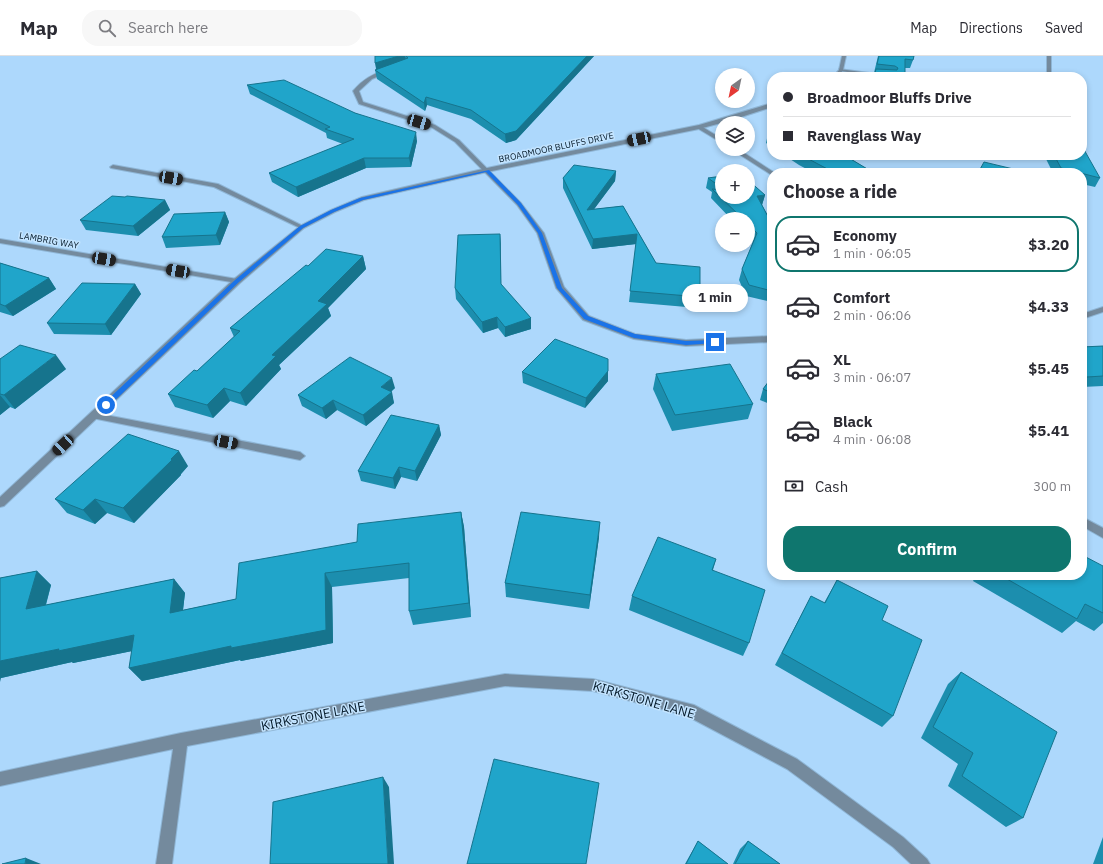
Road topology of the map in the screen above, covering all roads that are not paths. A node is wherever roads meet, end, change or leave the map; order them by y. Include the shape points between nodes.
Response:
1 (844, 56) edge
2 (1049, 56) edge
3 (398, 67) edge
4 (840, 70) joint
5 (855, 72) edge
6 (1049, 72) edge
7 (767, 107) edge
8 (699, 127) junction
9 (715, 137) edge
10 (745, 156) edge
11 (113, 167) dead end
12 (487, 170) junction
13 (767, 170) edge
14 (302, 227) junction
15 (0, 241) edge
16 (237, 281) junction
17 (1103, 309) edge
18 (1087, 315) edge
19 (767, 339) edge
20 (95, 416) junction
21 (300, 456) dead end
22 (0, 503) edge
23 (1087, 524) edge
24 (1103, 534) edge
25 (181, 740) junction
26 (0, 779) edge
27 (164, 864) edge
28 (922, 864) edge

1 - 4 street
2 - 6 street
3 - 12 street via 376,74 362,83 356,92 360,103 434,126 457,141
4 - 5 street
7 - 8 street, BROADMOOR BLUFFS DRIVE
8 - 9 street
8 - 12 street, BROADMOOR BLUFFS DRIVE
10 - 13 street
11 - 14 street via 216,186
12 - 14 street, BROADMOOR BLUFFS DRIVE via 362,199
12 - 19 street via 519,204 540,233 560,288 586,318 634,336 686,343
14 - 16 street, BROADMOOR BLUFFS DRIVE
15 - 16 street, LAMBRIG WAY
16 - 20 street, BROADMOOR BLUFFS DRIVE
17 - 18 street
20 - 21 street
20 - 22 street, BROADMOOR BLUFFS DRIVE
23 - 24 street
25 - 26 street, KIRKSTONE LANE
25 - 27 street
25 - 28 street, KIRKSTONE LANE via 505,680 592,685 689,710 792,764 898,842

